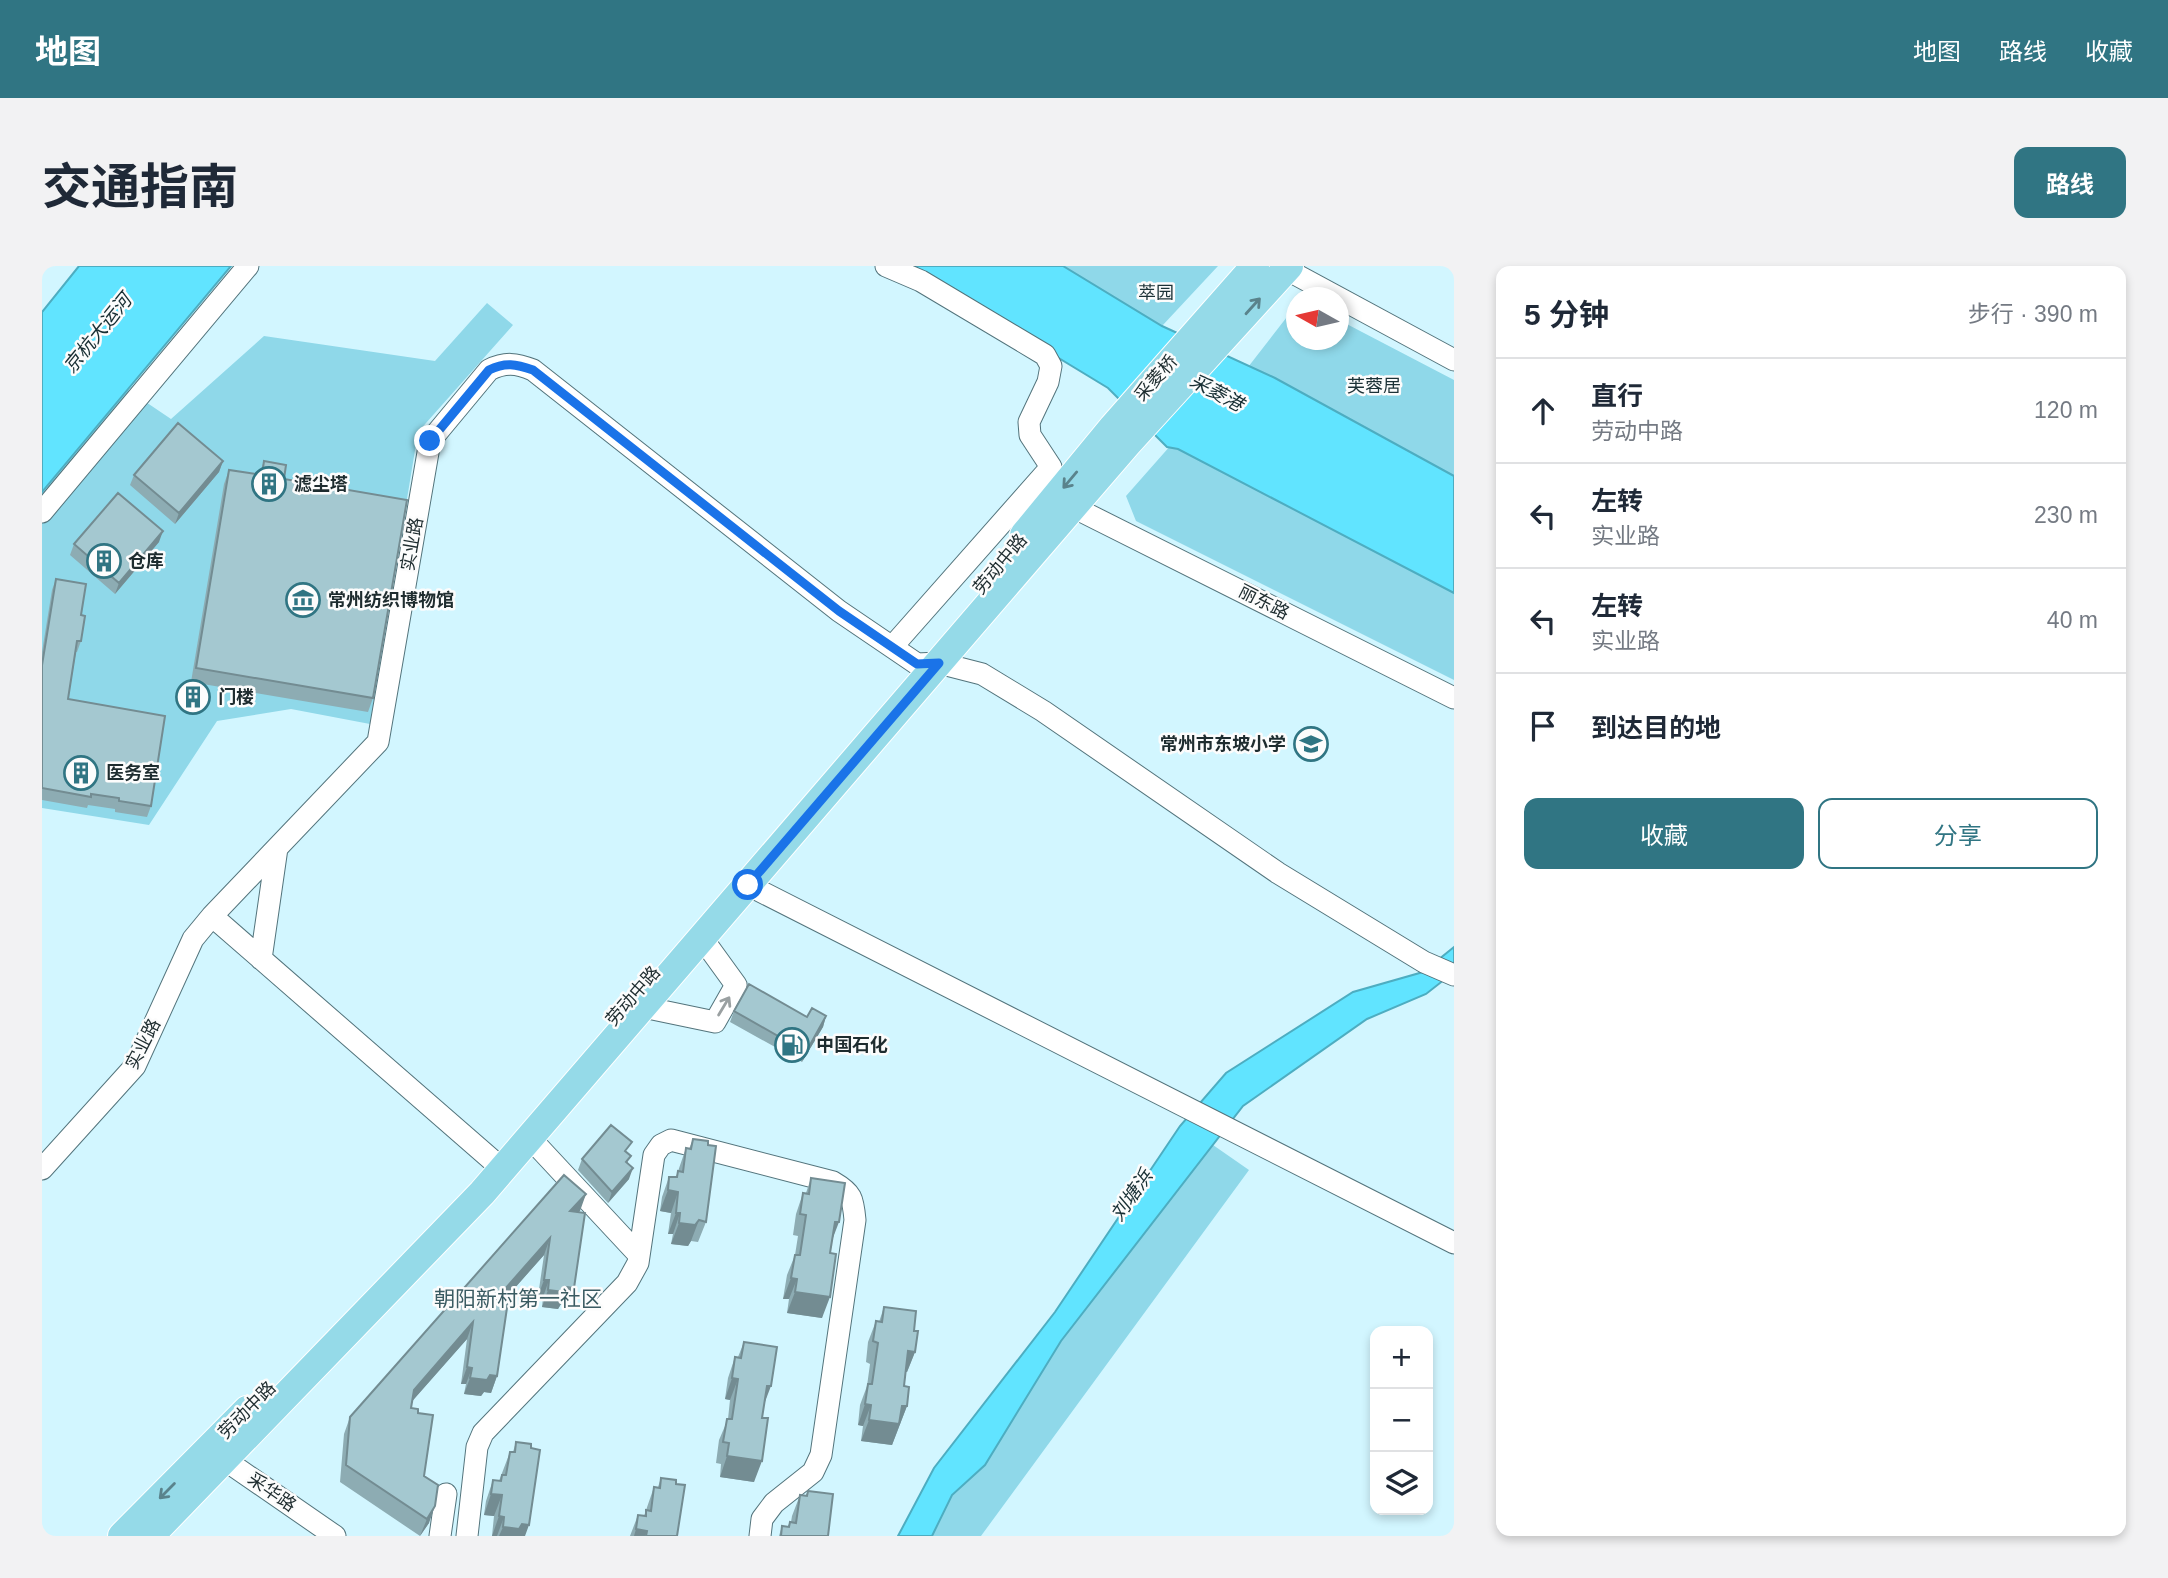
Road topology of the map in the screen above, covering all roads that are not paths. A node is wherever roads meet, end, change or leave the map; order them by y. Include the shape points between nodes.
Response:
1 (248, 266) edge
2 (886, 266) edge
3 (1255, 266) edge
4 (1285, 267) edge
5 (1208, 338) junction
6 (1454, 360) edge
7 (1120, 436) junction
8 (1073, 507) junction
9 (42, 512) edge
10 (892, 647) junction
11 (928, 664) junction
12 (1454, 698) edge
13 (277, 848) junction
14 (748, 885) junction
15 (212, 916) junction
16 (702, 938) junction
17 (261, 959) junction
18 (1454, 975) edge
19 (643, 1007) junction
20 (530, 1138) junction
21 (492, 1160) junction
22 (42, 1169) edge
23 (1454, 1244) edge
24 (639, 1255) junction
25 (219, 1453) junction
26 (446, 1494) dead end
27 (122, 1536) edge
28 (150, 1536) edge
29 (335, 1536) edge
30 (440, 1536) edge
31 (467, 1536) edge
32 (760, 1536) edge

1 - 9 street
2 - 10 street via 921,281 1045,355 1051,366 1048,383 1028,422 1030,435 1051,467
3 - 5 main road
5 -> 4 main road
4 - 6 street
5 - 7 main road, 采菱桥
7 - 8 main road, 劳动中路
7 -> 11 main road, 劳动中路
8 - 11 main road, 劳动中路
8 - 12 street, 丽东路
10 - 11 street, 实业路
10 - 13 street, 实业路 via 839,611 533,370 502,364 489,370 430,441 379,742
11 - 14 main road, 劳动中路
11 - 18 street, 实业路 via 982,674 1278,873 1424,962
11 - 21 main road, 劳动中路
13 - 15 street, 实业路
13 - 17 street
14 - 16 main road, 劳动中路
14 - 23 street
15 - 17 street
15 - 22 street, 实业路 via 193,939 135,1066
16 - 19 main road, 劳动中路
19 -> 16 street via 715,1022 736,985
17 - 21 street
19 - 20 main road, 劳动中路
20 - 24 street
20 - 25 main road, 劳动中路 via 482,1193
21 - 25 main road, 劳动中路
24 - 31 street via 627,1283 483,1433 477,1447
24 - 32 street via 654,1155 661,1144 671,1140 832,1182 846,1189 854,1201 821,1455 813,1472 774,1503 762,1519
25 -> 27 main road, 劳动中路
25 - 28 main road, 劳动中路
25 - 29 street, 采华路
26 - 30 street

